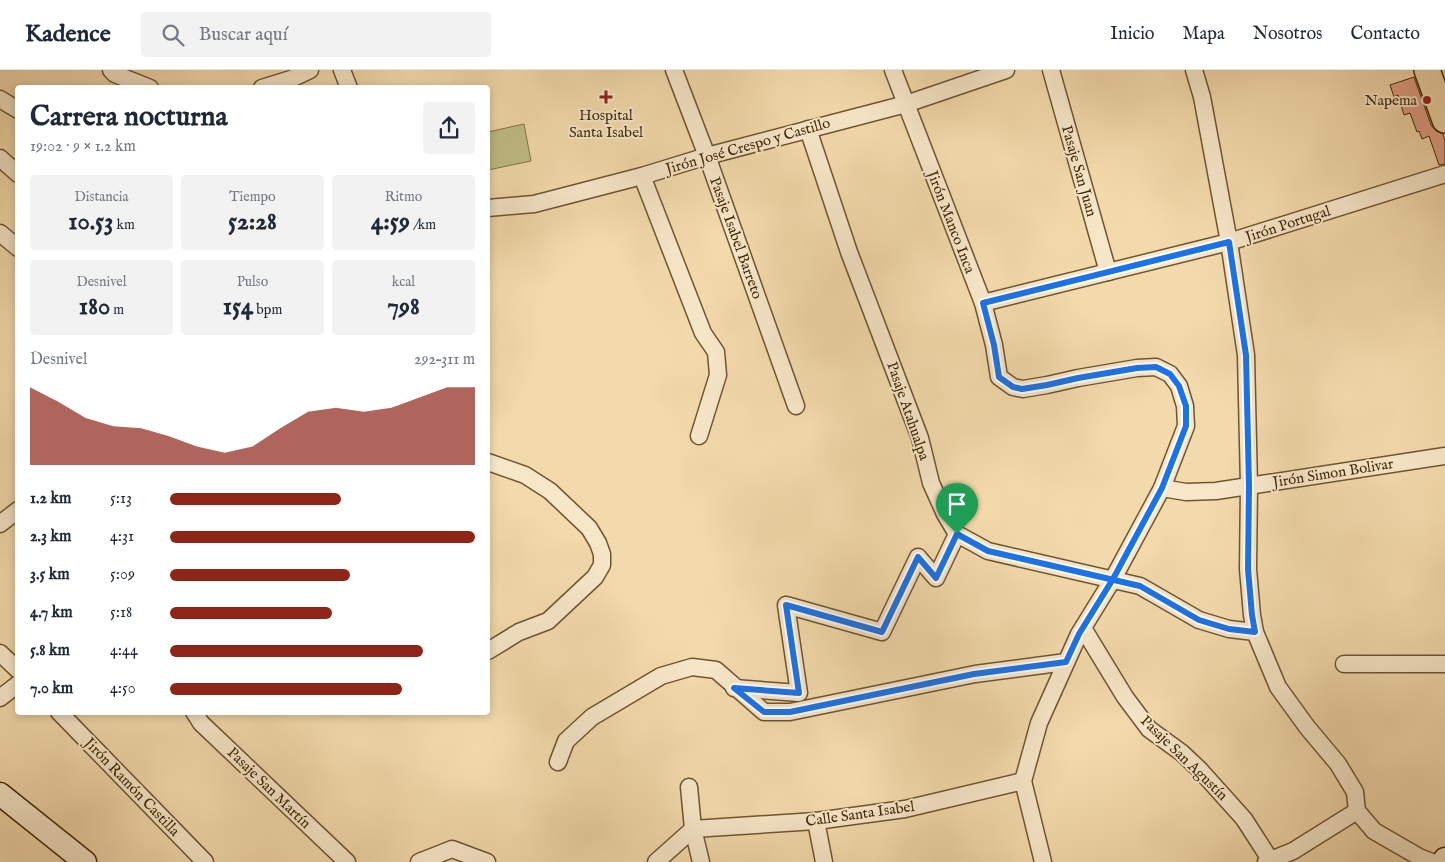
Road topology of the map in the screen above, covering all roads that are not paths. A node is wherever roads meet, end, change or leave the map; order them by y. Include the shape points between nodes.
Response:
1 (111, 70) edge
2 (310, 70) edge
3 (342, 70) edge
4 (674, 70) edge
5 (893, 70) edge
6 (1006, 70) edge
7 (1050, 70) edge
8 (1194, 70) edge
9 (1427, 70) edge
10 (1444, 70) edge
11 (1445, 74) edge
12 (142, 85) edge
13 (272, 85) edge
14 (348, 85) edge
15 (0, 99) edge
16 (906, 104) junction
17 (15, 108) edge
18 (1445, 120) edge
19 (808, 129) junction
20 (707, 156) junction
21 (0, 158) edge
22 (15, 171) edge
23 (1445, 174) edge
24 (642, 176) junction
25 (490, 208) edge
26 (0, 232) edge
27 (1229, 242) junction
28 (15, 245) edge
29 (1108, 272) junction
30 (983, 303) junction
31 (796, 406) dead end
32 (698, 436) dead end
33 (1445, 456) edge
34 (490, 463) edge
35 (1249, 486) junction
36 (1162, 488) junction
37 (15, 512) edge
38 (0, 524) edge
39 (957, 534) junction
40 (1113, 579) junction
41 (1083, 628) junction
42 (1255, 632) junction
43 (490, 650) edge
44 (0, 652) edge
45 (1066, 662) junction
46 (1344, 664) dead end
47 (1445, 664) edge
48 (15, 667) edge
49 (15, 686) edge
50 (734, 688) junction
51 (0, 698) edge
52 (61, 715) edge
53 (196, 715) edge
54 (558, 762) dead end
55 (1023, 781) junction
56 (689, 787) dead end
57 (0, 794) edge
58 (1357, 811) junction
59 (816, 821) junction
60 (693, 829) junction
61 (1445, 859) edge
62 (200, 860) edge
63 (1275, 860) edge
64 (85, 862) edge
65 (347, 862) edge
66 (419, 862) edge
67 (487, 862) edge
68 (656, 862) edge
69 (701, 862) edge
70 (824, 862) edge
71 (1042, 862) edge
72 (1432, 862) edge
73 (1443, 862) edge

1 - 12 street
2 - 13 street
3 - 14 street
4 - 20 street, Pasaje Isabel Barreto
5 - 16 street, Jirón Manco Inca
6 - 16 street, Jirón José Crespo y Castillo
7 - 29 street, Pasaje San Juan
8 - 27 street
9 - 18 main road
10 - 11 main road
15 - 17 street
16 - 19 street, Jirón José Crespo y Castillo
16 - 30 street, Jirón Manco Inca
19 - 20 street, Jirón José Crespo y Castillo
19 - 39 street, Pasaje Atahualpa via 849,252 920,438 931,483
20 - 24 street, Jirón José Crespo y Castillo
20 - 31 street, Pasaje Isabel Barreto
21 - 22 street
23 - 27 street, Jirón Portugal
24 - 25 street, Jirón José Crespo y Castillo via 534,204
24 - 32 street via 703,333 716,352 718,375
26 - 28 street
27 - 29 street, Jirón Portugal
27 - 35 street via 1246,355
29 - 30 street, Jirón Portugal
30 - 36 street, Jirón Manco Inca via 999,377 1013,387 1022,389 1137,368 1156,367 1170,374 1179,386 1186,406 1186,426
33 - 35 street, Jirón Simon Bolivar
34 - 43 street via 524,475 550,491 588,528 602,554 602,565 594,577 548,621 519,632
35 - 36 street, Jirón Simon Bolivar via 1186,492
35 - 42 street via 1248,569
36 - 40 street
37 - 38 street
39 - 40 street via 988,551
39 - 50 street via 936,578 918,557 882,632 786,605 799,693
40 - 41 street
40 - 42 street via 1140,586 1199,620 1229,629
41 - 45 street
41 - 63 street, Pasaje San Agustín via 1125,697 1149,729 1200,770
42 - 58 street via 1278,687 1338,764 1355,792
44 - 48 street
45 - 50 street via 974,674 790,712 764,712
45 - 55 street via 1039,723
46 - 47 street
49 - 51 street
50 - 54 street via 716,670 692,666 661,676 592,717 566,741
52 - 62 street, Jirón Ramón Castilla
53 - 65 street, Pasaje San Martín via 201,724
55 - 59 street, Calle Santa Isabel via 905,809
55 - 71 street
56 - 60 street
57 - 64 main road
58 - 63 street
58 - 72 street via 1374,831
59 - 60 street, Calle Santa Isabel
59 - 70 street
60 - 68 street
60 - 69 street
61 - 73 main road
66 - 67 street via 452,849

